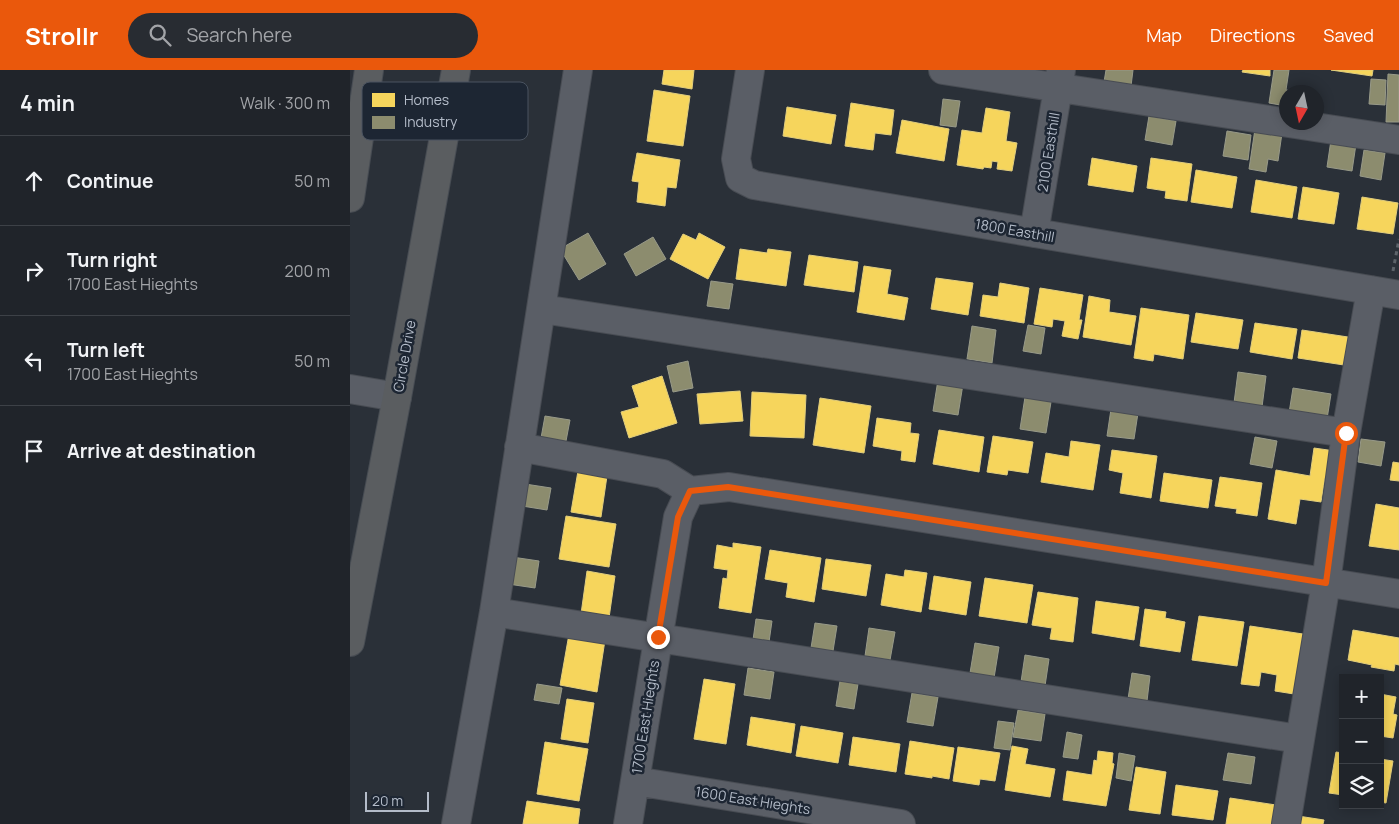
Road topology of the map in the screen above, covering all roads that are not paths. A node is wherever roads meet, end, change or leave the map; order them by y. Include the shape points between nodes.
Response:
1 (578, 70) edge
2 (750, 70) edge
3 (943, 70) edge
4 (1060, 79) edge
5 (362, 117) edge
6 (443, 140) edge
7 (1399, 140) edge
8 (350, 198) edge
9 (1034, 233) junction
10 (1371, 290) junction
11 (1399, 295) edge
12 (542, 309) junction
13 (350, 388) edge
14 (397, 397) junction
15 (1346, 433) junction
16 (519, 447) junction
17 (690, 491) junction
18 (1326, 583) junction
19 (1399, 594) edge
20 (494, 612) junction
21 (658, 637) junction
22 (350, 642) edge
23 (1299, 739) junction
24 (635, 780) junction
25 (456, 824) edge
26 (628, 824) edge
27 (901, 824) edge
28 (1286, 824) edge

1 - 12 street
2 - 9 street, 1800 Easthill via 736,159 740,178 754,185
3 - 4 street
4 - 7 street
4 - 9 street, 2100 Easthill
5 - 8 highway
6 - 14 highway, Circle Drive
9 - 10 street, 1800 Easthill
10 - 11 street, 1800 Easthill
10 - 15 street
12 - 15 street
12 - 16 street
13 - 14 street
14 - 22 highway, Circle Drive
15 - 18 street
16 - 17 street via 663,474
16 - 20 street
17 - 18 street via 728,487
17 - 21 street, 1700 East Hieghts via 678,517
18 - 19 street
18 - 23 street
20 - 21 street
20 - 25 street
21 - 23 street
21 - 24 street, 1700 East Hieghts
23 - 28 street
24 - 26 street, 1700 East Hieghts
24 - 27 street, 1600 East Hieghts

